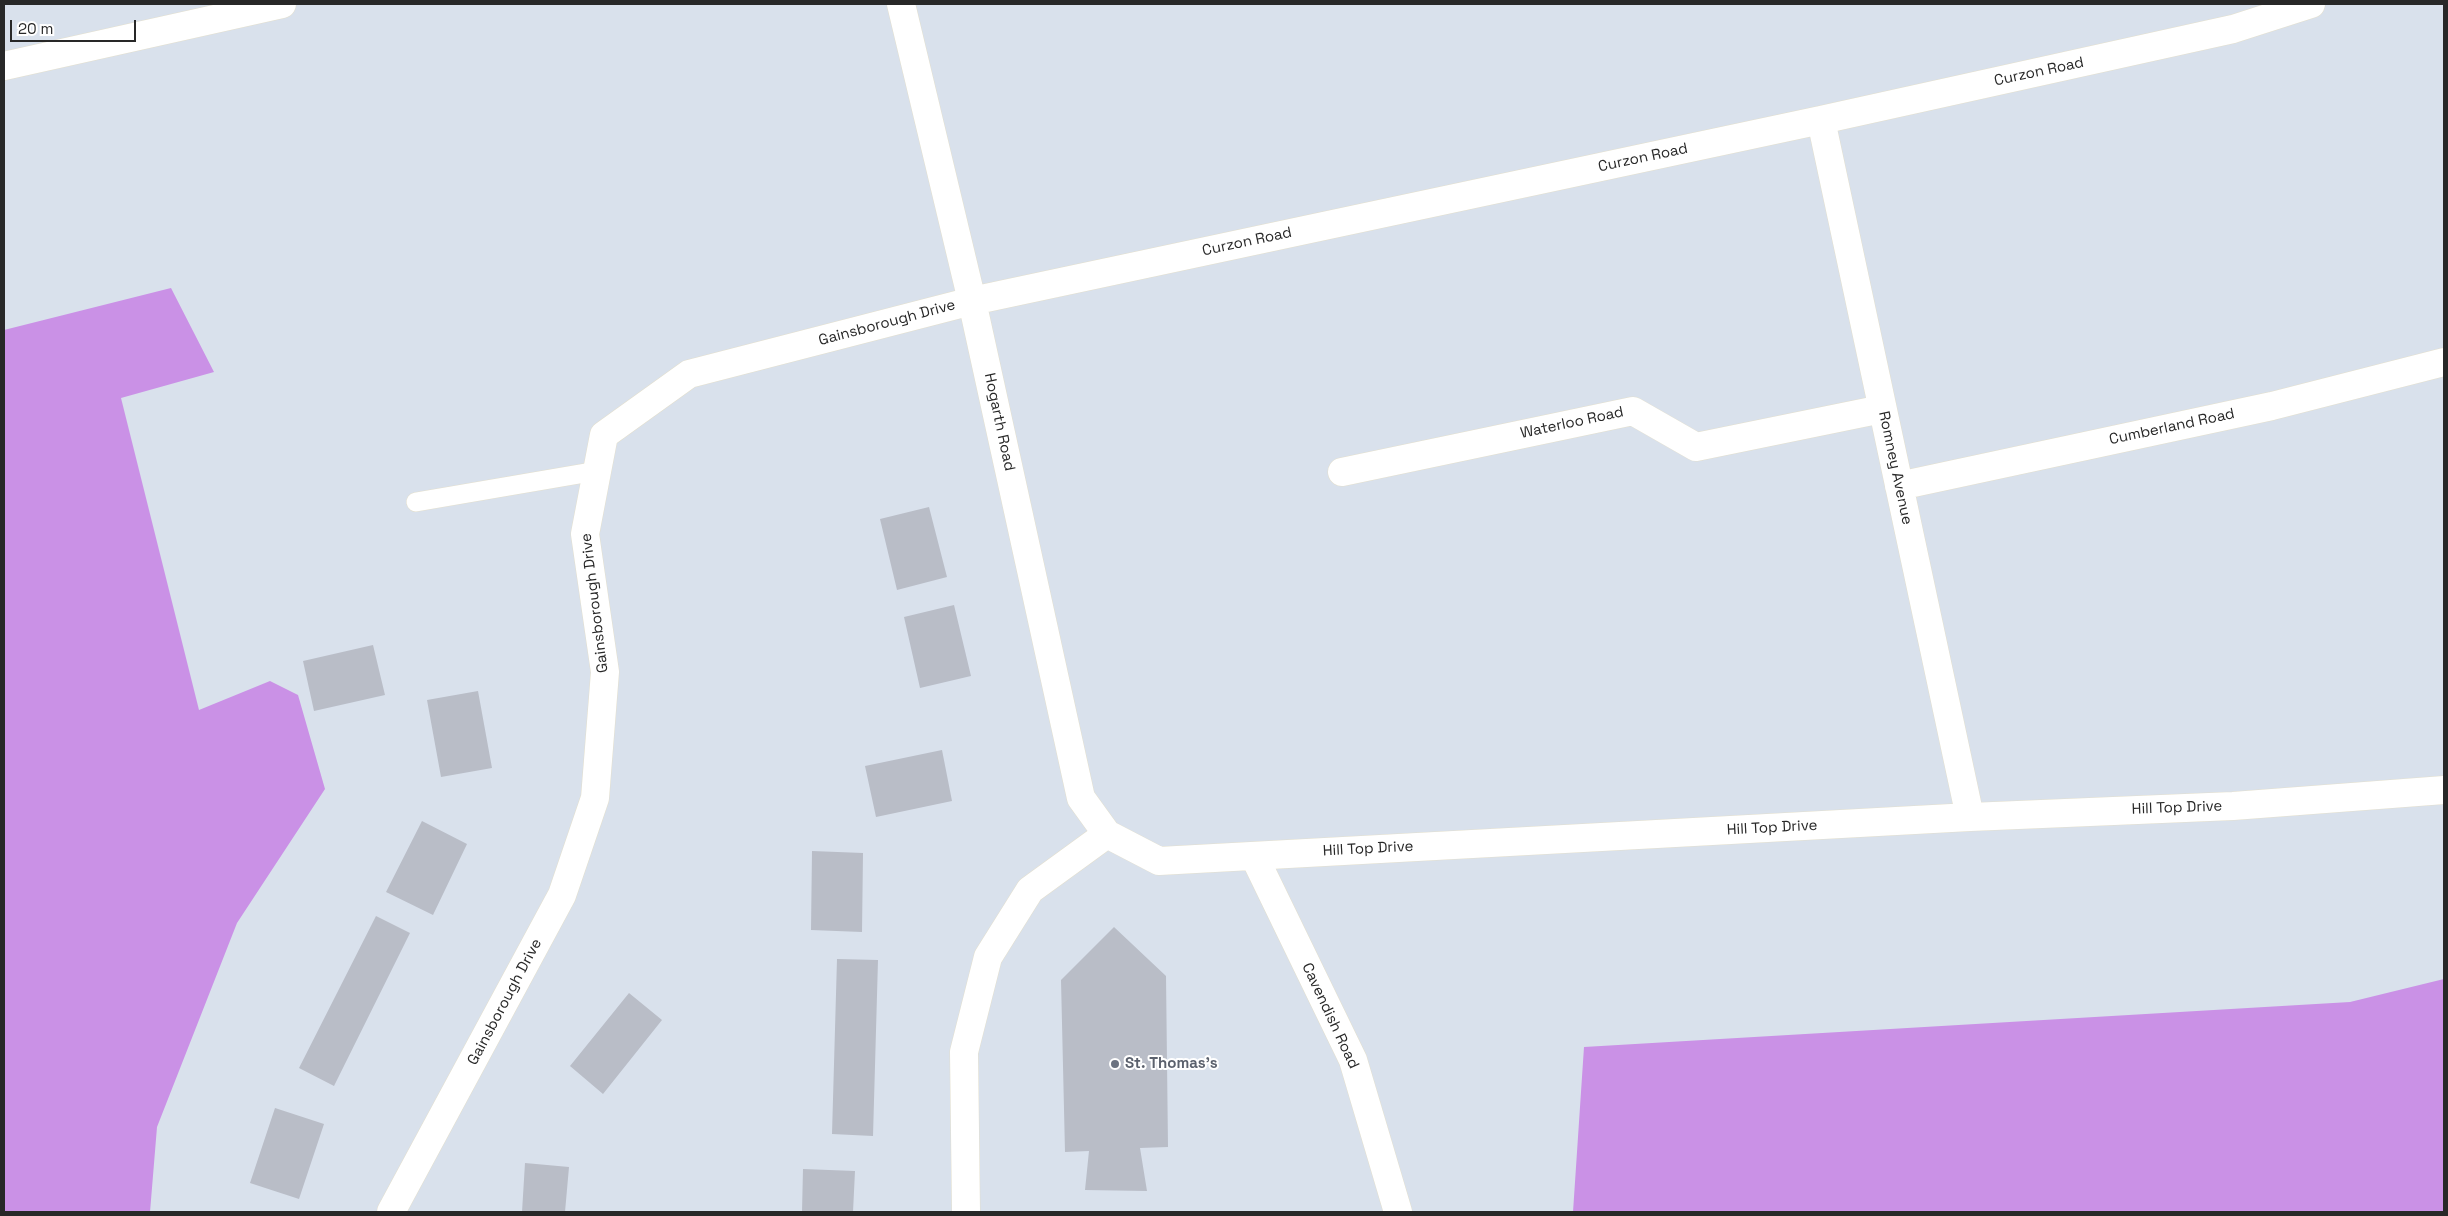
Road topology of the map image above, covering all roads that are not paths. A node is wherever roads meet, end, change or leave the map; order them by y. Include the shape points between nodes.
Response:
1 (282, 4) edge
2 (901, 4) edge
3 (2311, 4) edge
4 (4, 66) edge
5 (1820, 120) junction
6 (972, 301) junction
7 (2444, 362) edge
8 (1882, 409) junction
9 (597, 471) junction
10 (1342, 472) dead end
11 (1899, 486) junction
12 (416, 502) dead end
13 (2444, 790) edge
14 (1970, 817) junction
15 (1106, 834) junction
16 (1254, 856) junction
17 (392, 1212) edge
18 (966, 1212) edge
19 (1398, 1212) edge

1 - 4 street
2 - 6 street, Hogarth Road
3 - 5 street, Curzon Road via 2233,29
5 - 6 street, Curzon Road
5 - 8 street, Romney Avenue
6 - 9 street, Gainsborough Drive via 689,374 604,435
6 - 15 street, Hogarth Road via 1081,798
7 - 11 street, Cumberland Road via 2272,406
8 - 10 street, Waterloo Road via 1696,448 1633,411
8 - 11 street, Romney Avenue
9 - 12 lane
9 - 17 street, Gainsborough Drive via 585,534 605,672 595,798 562,895
11 - 14 street, Romney Avenue
13 - 14 street, Hill Top Drive via 2233,806
14 - 16 street, Hill Top Drive
15 - 16 street, Hill Top Drive via 1158,860
15 - 18 street via 1030,890 988,957 964,1052
16 - 19 street, Cavendish Road via 1353,1060

